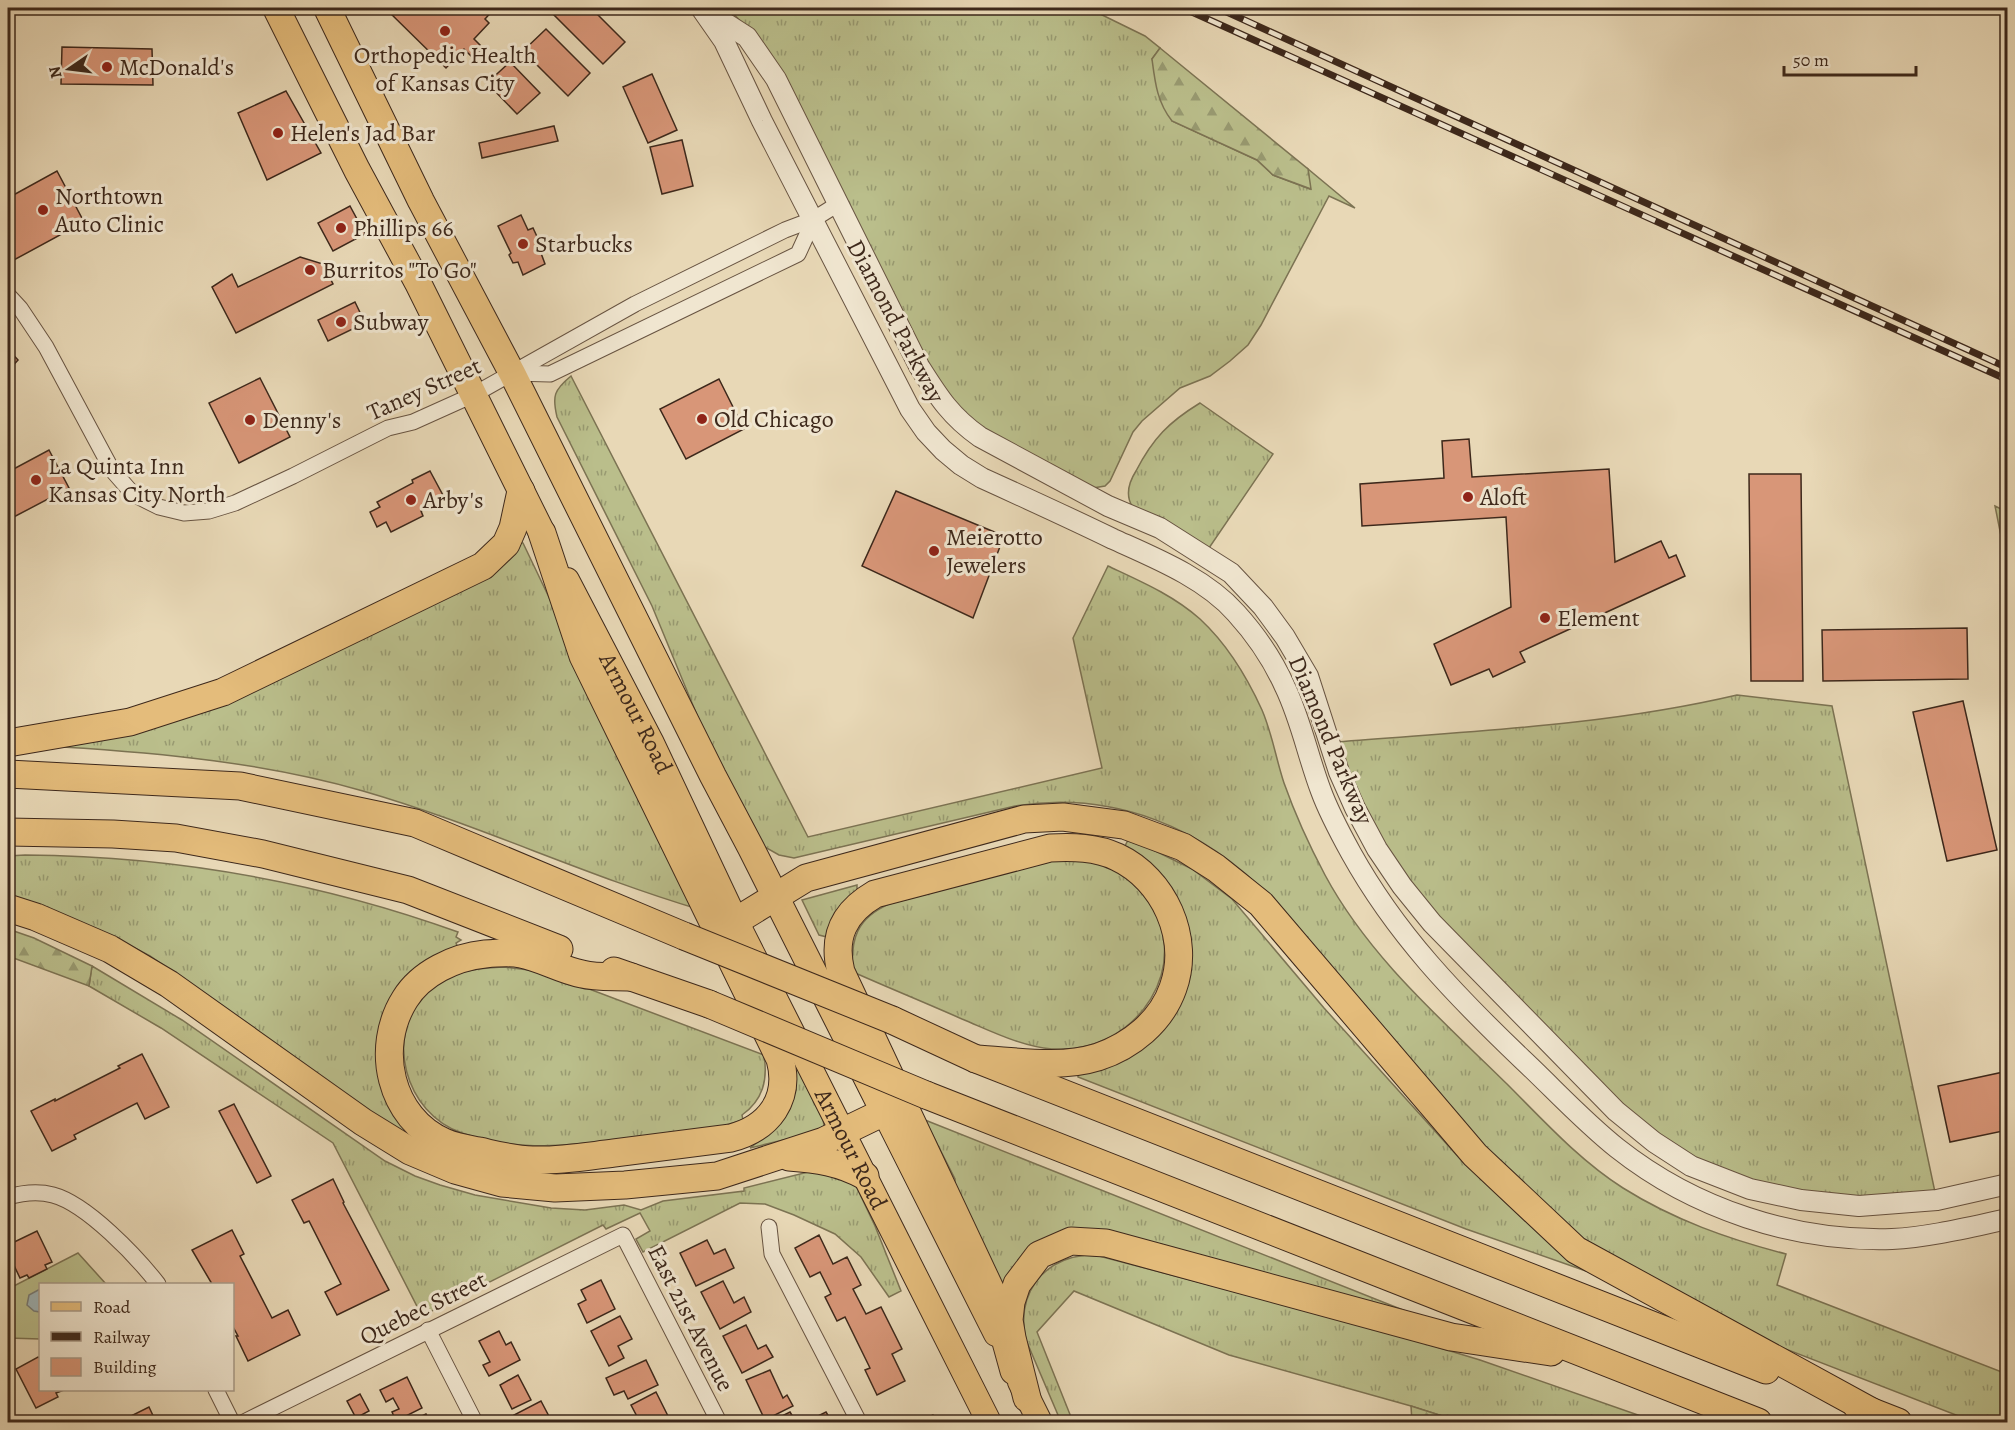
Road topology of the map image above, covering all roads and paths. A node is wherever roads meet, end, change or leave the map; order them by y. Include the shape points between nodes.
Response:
1 (276, 8) edge
2 (327, 8) edge
3 (702, 8) edge
4 (838, 204) junction
5 (814, 219) junction
6 (8, 295) edge
7 (512, 373) junction
8 (473, 395) junction
9 (521, 491) junction
10 (542, 533) junction
11 (8, 743) edge
12 (8, 774) edge
13 (8, 832) edge
14 (776, 898) junction
15 (8, 908) edge
16 (736, 921) junction
17 (631, 977) junction
18 (976, 1059) junction
19 (884, 1112) junction
20 (843, 1133) junction
21 (779, 1157) junction
22 (865, 1176) junction
23 (2007, 1184) edge
24 (8, 1197) edge
25 (2007, 1219) edge
26 (769, 1227) dead end
27 (623, 1235) joint
28 (157, 1283) edge
29 (428, 1330) junction
30 (1602, 1360) junction
31 (1014, 1371) junction
32 (217, 1391) edge
33 (1028, 1398) junction
34 (1886, 1418) edge
35 (232, 1422) edge
36 (244, 1422) edge
37 (475, 1422) edge
38 (719, 1422) edge
39 (859, 1422) edge
40 (989, 1422) edge
41 (1040, 1422) edge
42 (1758, 1422) edge

1 - 8 highway, Armour Road
2 - 7 highway, Armour Road via 421,201
3 - 4 street, Diamond Parkway via 747,37 766,62
3 - 5 street, Diamond Parkway via 724,41
4 - 5 street, Taney Street
4 - 23 street, Diamond Parkway via 920,366 942,403 964,426 1108,506 1160,528 1231,573 1263,607 1308,676 1355,808 1402,886 1432,923 1616,1112 1691,1166 1750,1189 1801,1200 1859,1206 1937,1200
5 - 7 street, Taney Street via 635,304
5 - 7 street via 798,254 550,374
5 - 25 street, Diamond Parkway via 900,392 943,450 982,478 1183,573 1234,610 1277,671 1338,829 1395,922 1468,1007 1617,1148 1703,1201 1770,1224 1815,1234 1902,1238
6 - 8 street, Taney Street via 46,346 112,470 133,494 159,507 184,513 235,503 374,435
7 - 8 street, Taney Street
7 - 14 highway, Armour Road
8 - 9 highway, Armour Road
9 - 10 highway, Armour Road
9 - 11 highway via 506,543 473,571 223,692 130,722
10 - 16 main road, Armour Road via 652,743
10 - 17 highway via 583,656 780,1059 780,1096 761,1125 731,1138 532,1160 442,1142 420,1126 400,1100 390,1071 393,1025 414,988 450,963 485,954 521,954 583,974
12 - 18 highway, bridge via 240,786 415,823 892,1020
13 - 17 highway via 176,838 263,854 408,890
14 - 16 highway
14 - 19 highway, Armour Road
14 - 34 highway via 806,878 1024,819 1063,818 1124,825 1183,847 1261,904 1475,1155 1576,1250
15 - 21 highway via 110,949 169,984 363,1122 410,1151 455,1170 502,1184 555,1188 717,1176
16 - 20 main road, Armour Road
17 - 30 highway, bridge via 709,1004 926,1095
18 - 31 highway via 1084,1061 1129,1044 1141,1034 1167,1001 1178,965 1178,944 1168,907 1149,879 1117,857 1098,850 1050,849 875,894 852,910 841,930 841,972 993,1295
18 - 34 highway
19 - 20 highway
19 - 31 main road, Armour Road
20 - 21 highway
20 - 22 main road, Armour Road
21 - 22 highway via 823,1160
22 - 40 main road, Armour Road
24 - 28 street via 25,1192 53,1195 79,1207 132,1254
26 - 39 street via 772,1254
27 - 29 street, Quebec Street
27 - 38 street, East 21st Avenue
29 - 36 street, Quebec Street
29 - 37 street
30 - 33 highway via 1451,1336 1106,1243 1071,1240 1039,1255 1017,1284 1011,1302 1012,1338
30 - 42 highway
31 - 33 main road, Armour Road
32 - 35 street
33 - 41 main road, Armour Road

